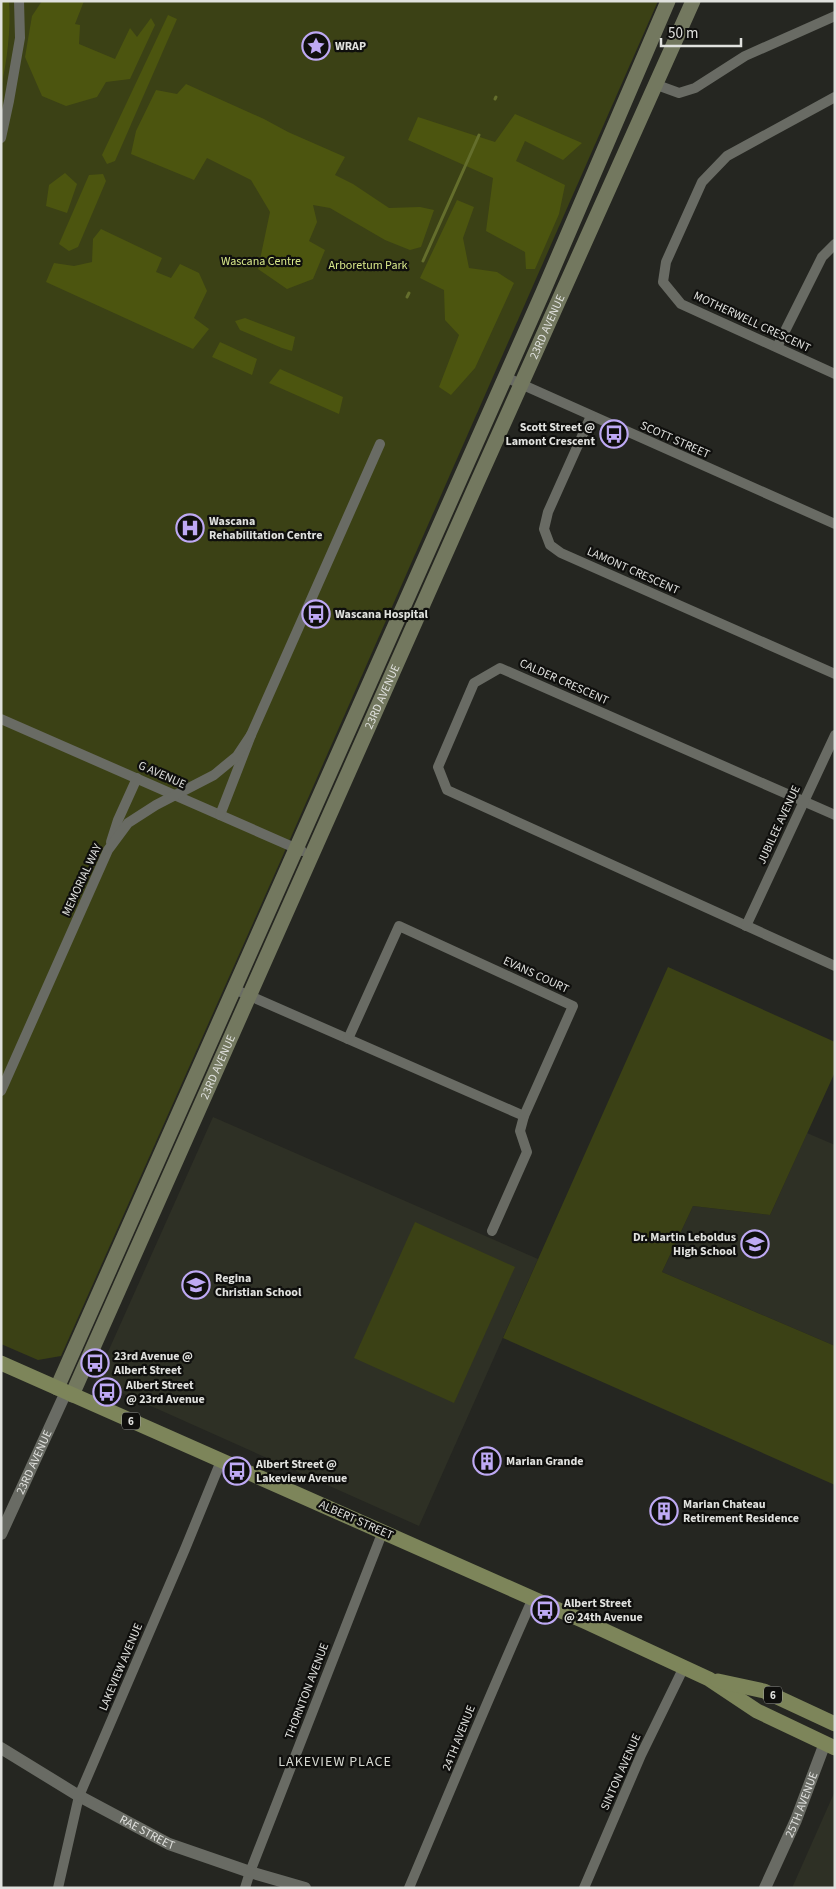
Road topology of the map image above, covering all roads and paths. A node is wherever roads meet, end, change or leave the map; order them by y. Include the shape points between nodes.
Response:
1 (19, 1) edge
2 (668, 1) edge
3 (693, 1) edge
4 (835, 16) edge
5 (656, 85) junction
6 (835, 97) edge
7 (1, 138) edge
8 (835, 244) edge
9 (777, 347) junction
10 (835, 374) edge
11 (505, 377) junction
12 (521, 384) junction
13 (591, 416) junction
14 (380, 444) dead end
15 (835, 524) edge
16 (835, 674) edge
17 (1, 719) edge
18 (251, 735) junction
19 (835, 735) edge
20 (136, 778) junction
21 (175, 795) junction
22 (805, 802) junction
23 (220, 815) junction
24 (835, 815) edge
25 (296, 849) junction
26 (108, 850) junction
27 (312, 856) junction
28 (746, 926) junction
29 (835, 966) edge
30 (234, 989) junction
31 (250, 996) junction
32 (348, 1039) junction
33 (1, 1091) edge
34 (524, 1116) junction
35 (492, 1230) dead end
36 (1, 1363) edge
37 (65, 1391) junction
38 (221, 1461) junction
39 (383, 1531) junction
40 (1, 1534) edge
41 (533, 1598) junction
42 (684, 1667) junction
43 (710, 1679) junction
44 (834, 1723) edge
45 (830, 1746) edge
46 (1, 1748) edge
47 (79, 1796) junction
48 (250, 1872) junction
49 (58, 1888) edge
50 (245, 1888) edge
51 (305, 1888) edge
52 (409, 1888) edge
53 (584, 1888) edge
54 (765, 1888) edge

1 - 7 street via 20,38
2 - 11 main road, 23RD AVENUE
3 - 5 main road, 23RD AVENUE
4 - 5 street via 745,56 695,88 679,92
5 - 12 main road, 23RD AVENUE
6 - 9 street, MOTHERWELL CRESCENT via 726,156 702,182 666,262 663,282 681,304
8 - 9 street via 822,257
9 - 10 street, MOTHERWELL CRESCENT
11 - 12 street, SCOTT STREET
11 - 25 main road, 23RD AVENUE
12 - 13 street, SCOTT STREET
12 - 27 main road, 23RD AVENUE
13 - 15 street, SCOTT STREET
13 - 16 street, LAMONT CRESCENT via 548,512 544,529 550,545 561,553
14 - 18 street, MEMORIAL WAY
17 - 20 street, G AVENUE
18 - 21 street, MEMORIAL WAY via 237,756 214,775
18 - 23 street, MEMORIAL WAY
19 - 22 street, JUBILEE AVENUE
20 - 21 street, G AVENUE
20 - 26 street
21 - 23 street, G AVENUE
21 - 26 street, MEMORIAL WAY via 128,823
22 - 24 street
22 - 28 street, JUBILEE AVENUE
22 - 28 street, CALDER CRESCENT via 500,668 474,683 438,768 447,790
23 - 25 street, G AVENUE
25 - 27 street, G AVENUE
25 - 30 main road, 23RD AVENUE
26 - 33 street, MEMORIAL WAY
27 - 31 main road, 23RD AVENUE
28 - 29 street
30 - 31 street
30 - 37 main road, 23RD AVENUE
31 - 32 street
31 - 37 main road, 23RD AVENUE
32 - 34 street
32 - 34 street, EVANS COURT via 399,926 573,1006
34 - 35 street via 520,1131 527,1152
36 - 37 main road, ALBERT STREET / 6
37 - 38 main road, ALBERT STREET / 6
37 - 40 street, 23RD AVENUE
38 - 39 main road, ALBERT STREET / 6
38 - 47 street, LAKEVIEW AVENUE
39 - 41 main road, ALBERT STREET / 6
39 - 48 street, THORNTON AVENUE
41 - 42 main road, ALBERT STREET / 6
41 - 52 street, 24TH AVENUE
42 - 43 main road, ALBERT STREET / 6
42 - 53 street, SINTON AVENUE via 641,1755
43 - 44 main road, ALBERT STREET / 6 via 764,1691
43 - 45 main road, ALBERT STREET / 6 via 757,1711
44 - 45 street, 25TH AVENUE
45 - 54 street, 25TH AVENUE
46 - 47 street, RAE STREET
47 - 48 street, RAE STREET via 169,1844
47 - 49 street, LAKEVIEW AVENUE
48 - 50 street, THORNTON AVENUE
48 - 51 street, RAE STREET

